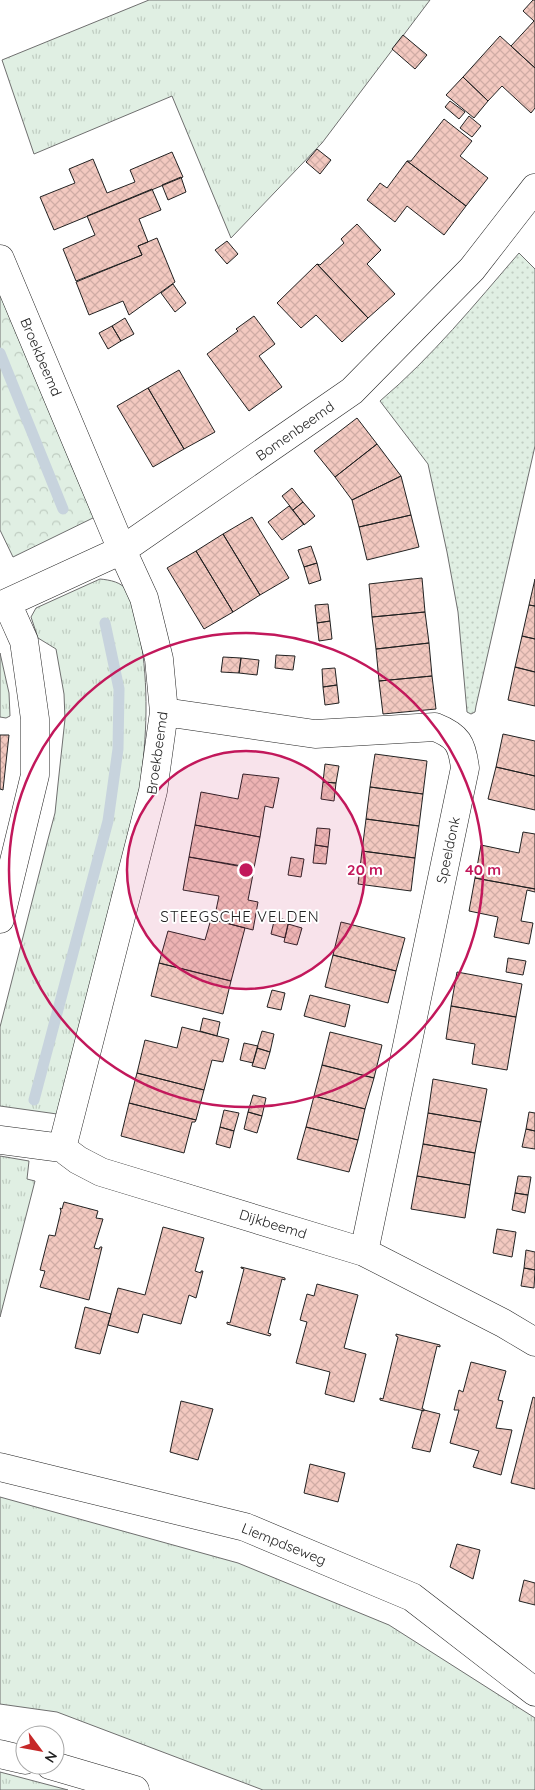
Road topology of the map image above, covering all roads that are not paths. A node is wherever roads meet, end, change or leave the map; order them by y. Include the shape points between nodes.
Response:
1 (535, 188) edge
2 (0, 259) edge
3 (122, 550) junction
4 (4, 605) edge
5 (164, 712) junction
6 (0, 919) edge
7 (0, 1140) edge
8 (62, 1148) junction
9 (364, 1252) junction
10 (535, 1342) edge
11 (0, 1467) edge
12 (535, 1692) edge
13 (0, 1754) edge
14 (15, 1758) edge
15 (65, 1769) edge
16 (135, 1790) edge

1 - 3 main road, Bomenbeemd via 472,269 352,391
2 - 3 main road, Broekbeemd
3 - 4 main road, Bomenbeemd
3 - 5 main road, Broekbeemd via 144,598 159,659
4 - 6 main road via 24,641 35,719 34,775
5 - 8 main road, Broekbeemd via 153,791
5 - 9 main road, Speeldonk via 315,734 435,727 460,743 465,768
7 - 8 main road, Dijkbeemd
8 - 9 main road, Dijkbeemd via 101,1172
9 - 10 main road, Dijkbeemd
11 - 12 main road, Liempdseweg via 245,1527 403,1593
13 - 14 main road
15 - 16 main road

